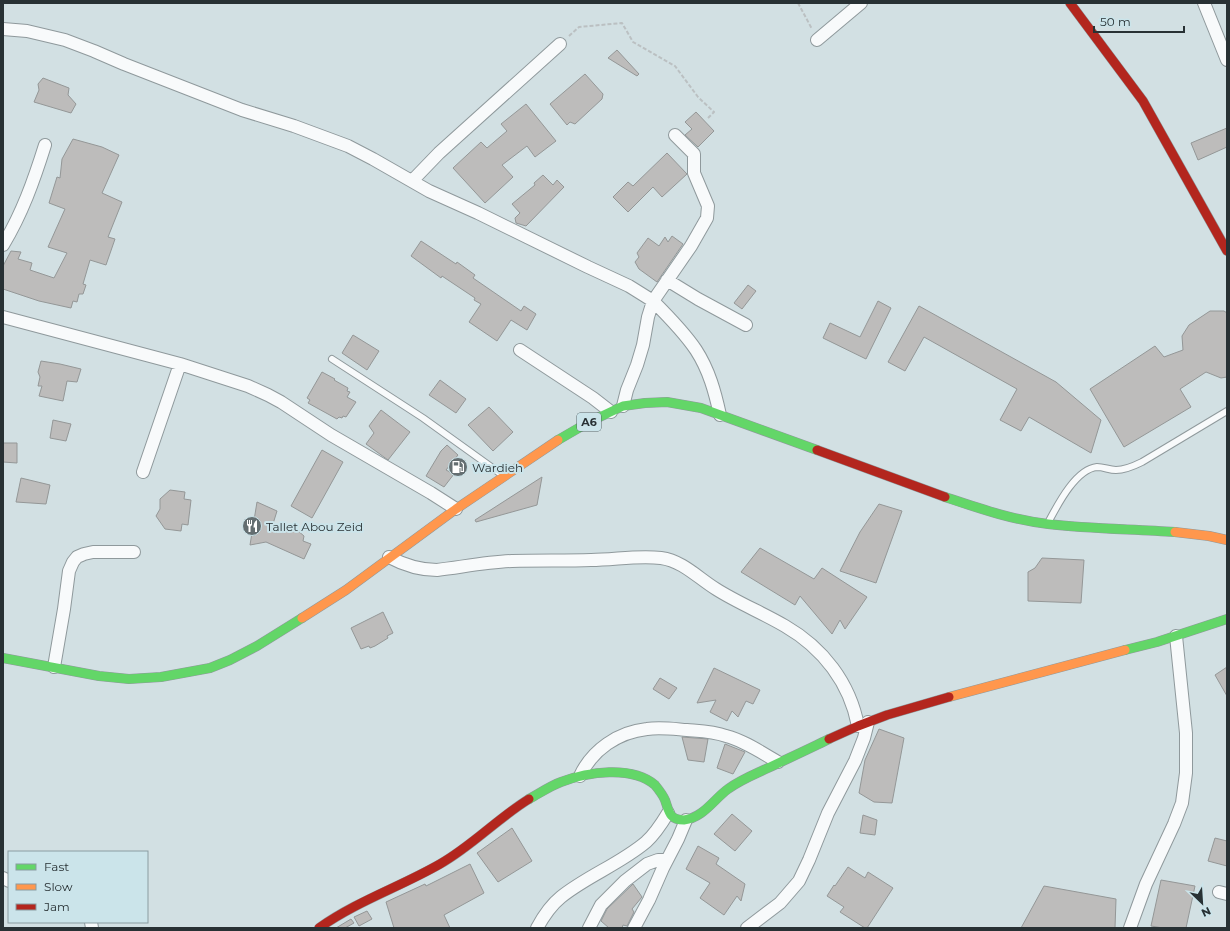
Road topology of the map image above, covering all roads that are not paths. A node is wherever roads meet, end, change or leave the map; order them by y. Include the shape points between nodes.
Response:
1 (861, 3) edge
2 (1070, 3) edge
3 (1204, 3) edge
4 (3, 29) edge
5 (817, 40) road end
6 (560, 44) road end
7 (1227, 60) edge
8 (675, 135) dead end
9 (44, 145) dead end
10 (412, 181) junction
11 (3, 245) edge
12 (1227, 251) edge
13 (667, 280) junction
14 (653, 301) junction
15 (3, 317) edge
16 (746, 325) dead end
17 (520, 350) dead end
18 (332, 359) dead end
19 (180, 364) junction
20 (623, 406) junction
21 (1227, 411) edge
22 (611, 412) junction
23 (720, 414) junction
24 (143, 472) dead end
25 (504, 477) junction
26 (456, 509) junction
27 (1047, 524) junction
28 (1227, 540) edge
29 (134, 552) dead end
30 (389, 558) junction
31 (1225, 624) edge
32 (1176, 636) junction
33 (3, 658) edge
34 (54, 667) junction
35 (863, 724) junction
36 (778, 762) junction
37 (580, 776) junction
38 (668, 813) junction
39 (686, 820) junction
40 (667, 860) junction
41 (319, 928) edge
42 (537, 928) edge
43 (589, 928) edge
44 (634, 928) edge
45 (747, 928) edge
46 (1130, 928) edge

1 - 5 street
2 - 12 main road via 1142,101
3 - 7 street
4 - 10 street via 65,40 242,110 348,146
6 - 10 street via 439,153
8 - 13 street via 694,154 694,173 708,206 708,218 692,246
9 - 11 street via 29,194
10 - 14 street via 629,286
13 - 14 street
13 - 16 street
14 - 20 street via 637,366
14 - 23 street via 696,351 710,378
15 - 19 street
17 - 22 street
18 - 25 lane via 422,418
19 - 24 street
19 - 26 street via 241,383 268,395
20 - 22 main road, A6
20 - 23 main road, A6 via 667,402
21 - 27 lane via 1132,467 1115,470 1098,467 1085,472 1065,494
22 - 25 main road, A6 via 568,434
23 - 27 main road, A6 via 978,508
25 - 26 main road, A6
26 - 30 main road, A6
27 - 28 main road, A6 via 1179,532
29 - 34 street via 93,552 80,555 73,562 69,571
30 - 34 main road, A6 via 346,590 284,630 230,660 210,668 161,677 129,679
30 - 35 street via 427,570 512,561 662,558 672,561 715,589 784,626 814,647 835,670
31 - 32 main road
32 - 35 main road via 909,708
32 - 46 street via 1186,733 1186,773 1182,803 1146,884
33 - 34 main road, A6
35 - 36 main road
35 - 45 street via 864,738 855,761 828,813 799,881 776,906
36 - 37 street via 740,741 718,733 647,728 610,742 590,760
36 - 39 main road via 732,786
37 - 38 main road via 618,773 646,779 662,794
37 - 41 main road via 538,794 442,863 352,906
38 - 39 main road
38 - 42 street via 647,841 561,897
39 - 40 street
40 - 43 street via 647,864 625,881 601,905
40 - 44 street

